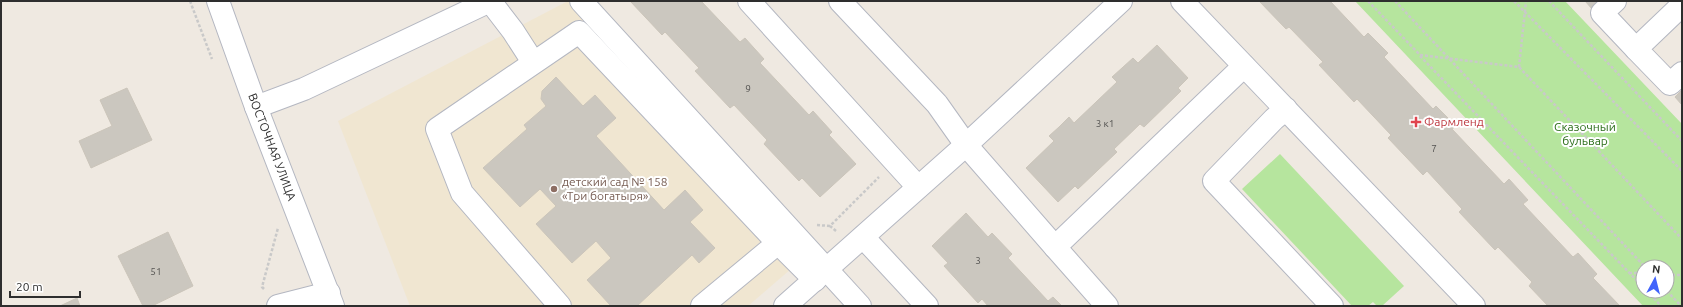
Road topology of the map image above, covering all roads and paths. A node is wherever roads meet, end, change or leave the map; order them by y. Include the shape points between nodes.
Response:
1 (190, 1) edge
2 (218, 1) edge
3 (490, 1) edge
4 (581, 1) edge
5 (749, 1) edge
6 (840, 1) edge
7 (1121, 1) edge
8 (1182, 1) edge
9 (1368, 1) edge
10 (1395, 1) edge
11 (1514, 1) edge
12 (1526, 1) edge
13 (1549, 1) edge
14 (1615, 1) edge
15 (1682, 5) edge
16 (1525, 13) junction
17 (1636, 48) junction
18 (1420, 55) junction
19 (1449, 59) junction
20 (533, 62) junction
21 (215, 65) dead end
22 (1244, 66) junction
23 (1519, 67) junction
24 (1682, 73) edge
25 (256, 107) junction
26 (1286, 109) junction
27 (1682, 141) edge
28 (966, 145) junction
29 (895, 161) junction
30 (1682, 171) edge
31 (918, 187) junction
32 (278, 226) dead end
33 (1682, 239) edge
34 (857, 242) junction
35 (778, 243) junction
36 (1055, 247) junction
37 (1637, 259) edge
38 (1629, 272) junction
39 (1635, 272) edge
40 (820, 275) junction
41 (1635, 278) edge
42 (272, 299) edge
43 (331, 300) edge
44 (795, 303) edge
45 (560, 306) edge
46 (702, 306) edge
47 (860, 306) edge
48 (927, 306) edge
49 (1107, 306) edge
50 (1332, 306) edge
51 (1474, 306) edge

1 - 21 path
2 - 25 street, ВОСТОЧНАЯ УЛИЦА
3 - 20 street
3 - 25 street via 304,89
4 - 40 street
5 - 29 street
6 - 28 street via 938,104
7 - 28 street
8 - 22 street
9 - 18 path
10 - 19 path
11 - 16 path
12 - 16 path
13 - 27 path
14 - 17 street via 1602,14
15 - 17 street
16 - 23 path
16 - 30 path
17 - 24 street via 1670,84
18 - 19 path
18 - 38 path
19 - 23 path
19 - 37 path
20 - 35 street via 579,32
20 - 45 street via 438,129 462,193
22 - 26 street
22 - 36 street
23 - 33 path
25 - 43 street, ВОСТОЧНАЯ УЛИЦА
26 - 50 street via 1214,181
26 - 51 street
28 - 31 street
28 - 36 street
29 - 31 street
29 - 34 path via 830,226
31 - 34 street
32 - 42 path via 262,287
34 - 40 street
34 - 48 street
35 - 40 street
35 - 46 street
36 - 49 street
38 - 39 path
38 - 41 path
40 - 44 street
40 - 47 street
42 - 43 street

